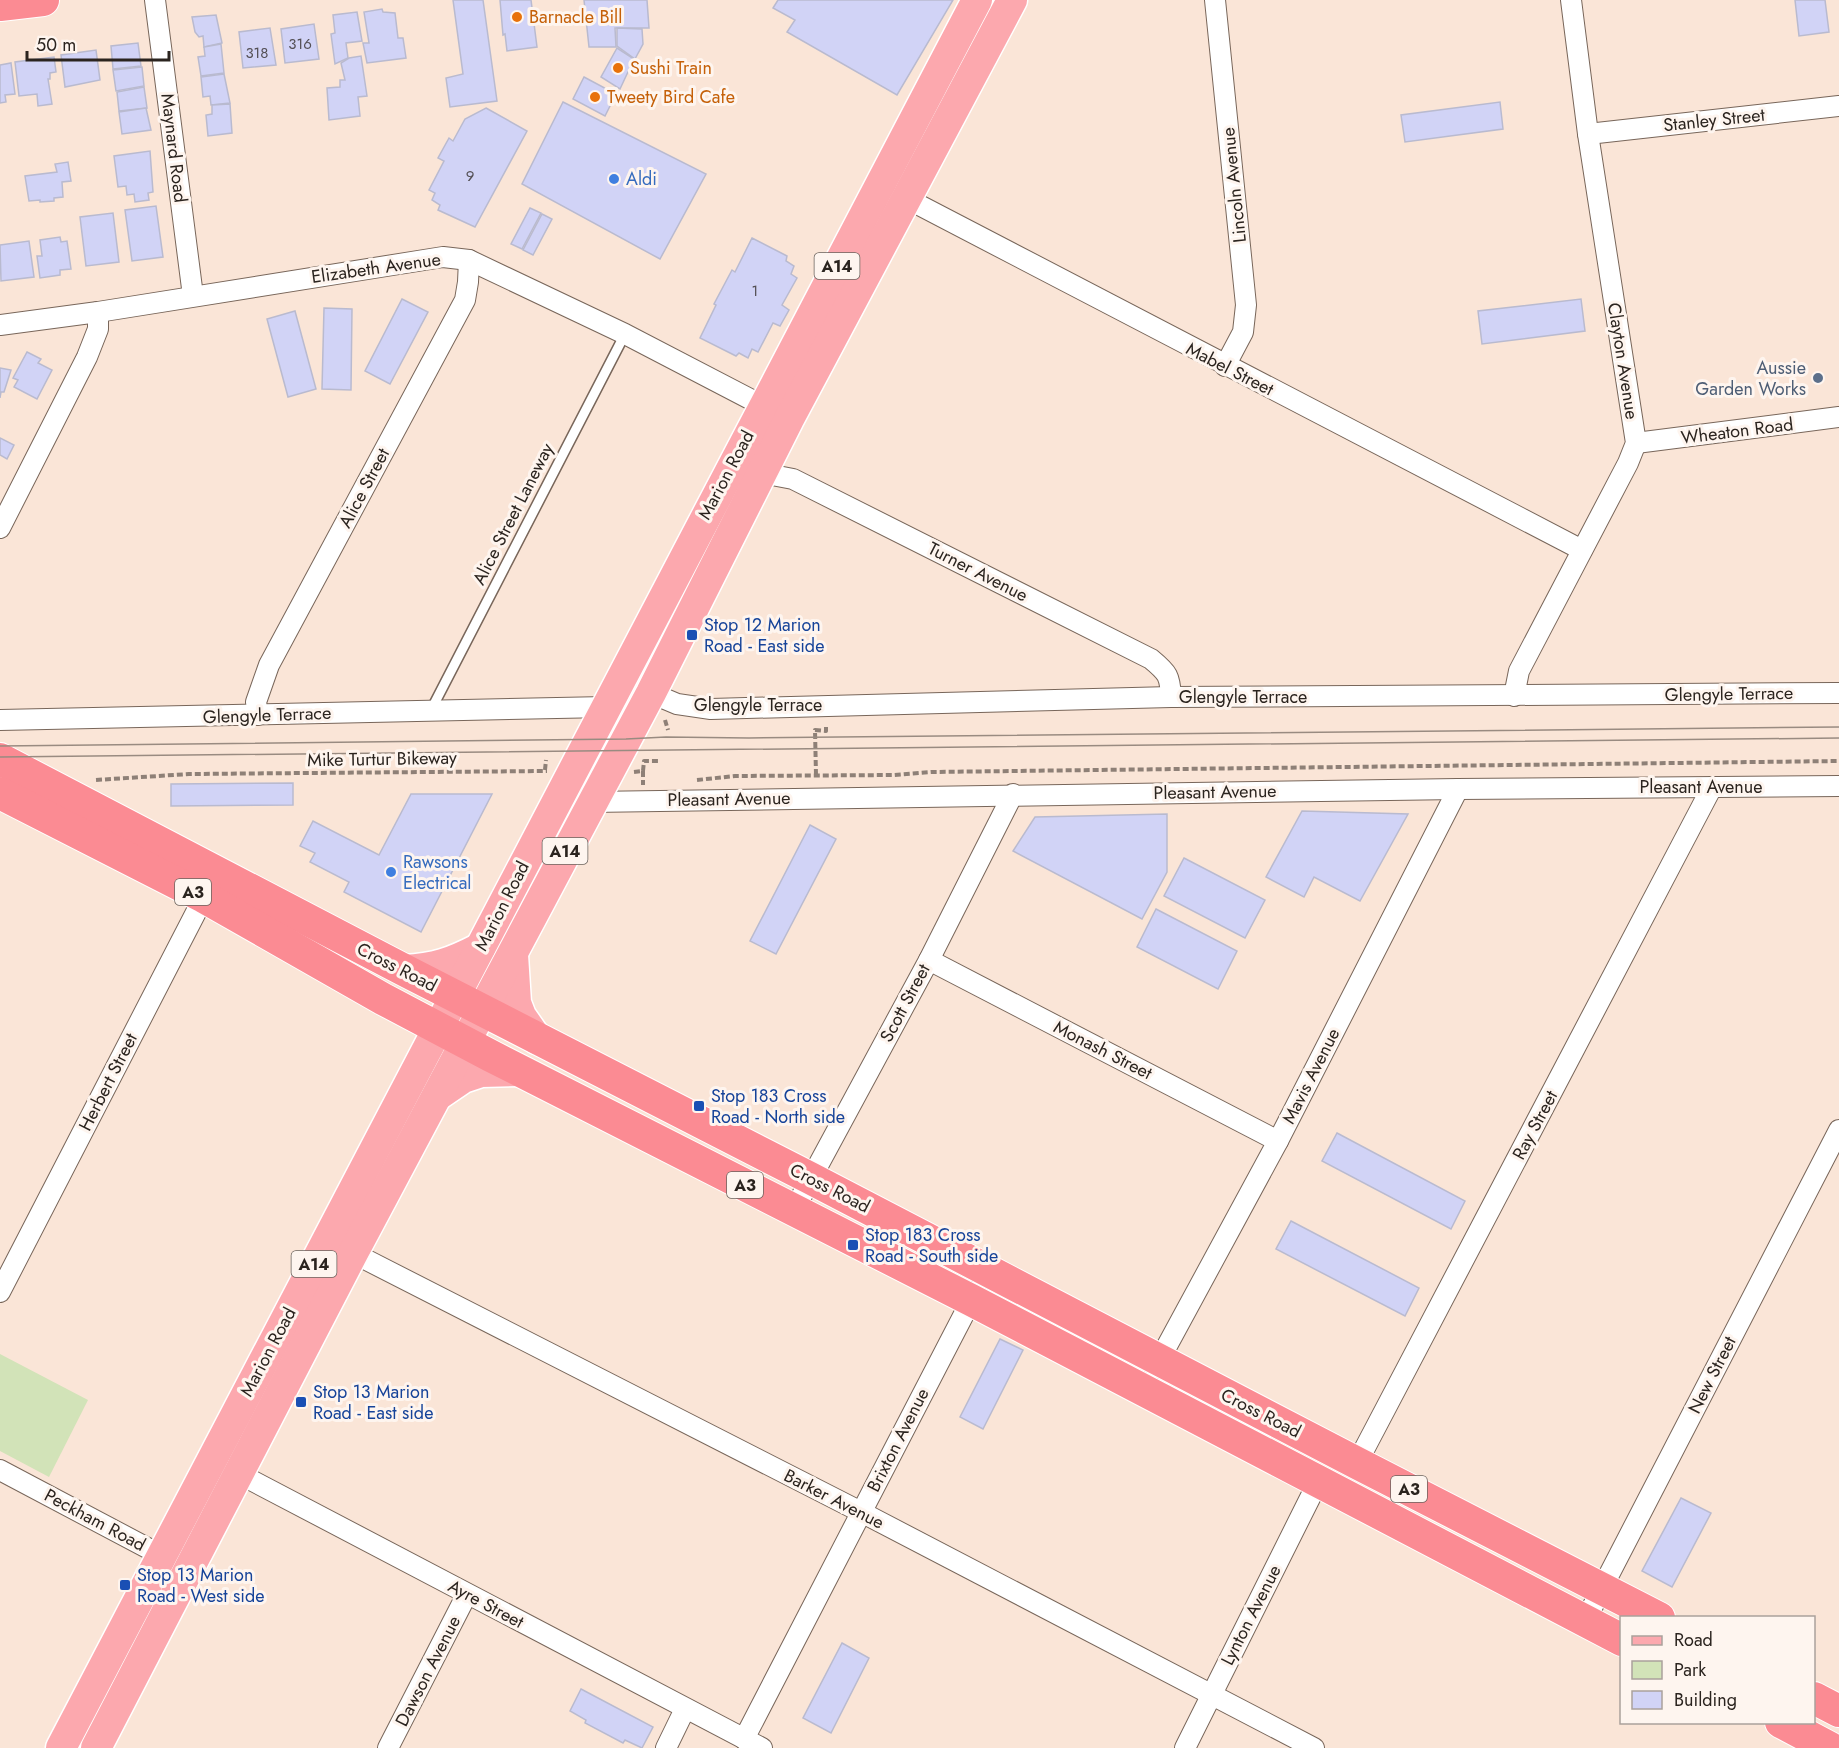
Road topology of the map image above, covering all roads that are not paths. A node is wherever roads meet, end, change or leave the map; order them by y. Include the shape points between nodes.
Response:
1 (43, 0) edge
2 (155, 0) edge
3 (977, 0) edge
4 (1012, 0) edge
5 (1215, 0) edge
6 (1571, 0) edge
7 (0, 5) edge
8 (1839, 106) edge
9 (1588, 134) junction
10 (880, 184) junction
11 (906, 199) junction
12 (470, 260) junction
13 (193, 296) junction
14 (98, 312) junction
15 (0, 325) edge
16 (625, 334) junction
17 (1225, 366) junction
18 (763, 405) junction
19 (1839, 417) edge
20 (789, 420) junction
21 (1636, 444) junction
22 (762, 473) junction
23 (0, 528) edge
24 (1582, 550) junction
25 (1839, 693) edge
26 (1514, 696) junction
27 (1170, 697) junction
28 (657, 705) junction
29 (606, 707) junction
30 (430, 710) junction
31 (258, 716) junction
32 (0, 720) edge
33 (0, 759) edge
34 (1839, 786) edge
35 (1712, 787) junction
36 (1458, 789) junction
37 (1013, 794) junction
38 (9, 801) edge
39 (591, 802) junction
40 (210, 885) junction
41 (480, 948) junction
42 (513, 952) junction
43 (928, 960) junction
44 (404, 970) junction
45 (454, 996) junction
46 (383, 999) junction
47 (482, 1010) junction
48 (438, 1028) junction
49 (537, 1039) junction
50 (465, 1042) junction
51 (416, 1069) junction
52 (519, 1071) junction
53 (438, 1095) junction
54 (1839, 1130) edge
55 (1278, 1141) junction
56 (810, 1178) junction
57 (794, 1210) junction
58 (353, 1253) junction
59 (988, 1269) junction
60 (0, 1292) edge
61 (971, 1300) junction
62 (1160, 1360) junction
63 (1142, 1390) junction
64 (212, 1459) junction
65 (1358, 1463) junction
66 (0, 1470) edge
67 (238, 1474) junction
68 (1317, 1482) junction
69 (861, 1512) junction
70 (161, 1555) junction
71 (189, 1570) junction
72 (1602, 1588) junction
73 (467, 1594) junction
74 (1657, 1616) edge
75 (1585, 1621) junction
76 (1620, 1639) edge
77 (1212, 1694) junction
78 (1815, 1699) edge
79 (685, 1709) junction
80 (1839, 1711) edge
81 (1785, 1724) edge
82 (744, 1739) junction
83 (61, 1748) edge
84 (96, 1748) edge
85 (388, 1748) edge
86 (666, 1748) edge
87 (762, 1748) edge
88 (1185, 1748) edge
89 (1314, 1748) edge
90 (1830, 1748) edge

1 - 7 highway
2 - 13 street, Maynard Road
3 - 10 main road, Marion Road / A14
4 - 11 main road, Marion Road / A14
5 - 17 street, Lincoln Avenue via 1246,305 1243,332
6 - 9 street, Clayton Avenue
8 - 9 street, Stanley Street
9 - 21 street, Clayton Avenue
10 - 11 street, Mabel Street
10 - 18 main road, Marion Road / A14
11 - 17 street, Mabel Street
11 - 20 main road, Marion Road / A14
12 - 13 street, Elizabeth Avenue via 443,257
12 - 16 street, Elizabeth Avenue
12 - 31 street, Alice Street via 465,300 269,665 256,702
13 - 14 street, Elizabeth Avenue
14 - 15 street, Elizabeth Avenue
14 - 23 street via 98,329 87,357
16 - 18 street, Elizabeth Avenue
16 - 30 lane, Alice Street Laneway
17 - 24 street, Mabel Street
18 - 20 street, Elizabeth Avenue
18 - 29 main road, Marion Road / A14
19 - 21 street, Wheaton Road
20 - 22 main road, Marion Road / A14
21 - 24 street, Clayton Avenue
22 - 27 street, Turner Avenue via 793,479 1151,659 1170,678
22 - 28 main road, Marion Road / A14
24 - 26 street, Clayton Avenue via 1519,671
25 - 26 street, Glengyle Terrace
26 - 27 street, Glengyle Terrace
27 - 28 street, Glengyle Terrace via 711,709
28 - 39 main road, Marion Road / A14 via 605,776
29 - 30 street, Glengyle Terrace
29 - 41 main road, Marion Road / A14 via 553,770
30 - 31 street, Glengyle Terrace
31 - 32 street, Glengyle Terrace
33 - 40 highway, Cross Road / A3
34 - 35 street, Pleasant Avenue
35 - 36 street, Pleasant Avenue
35 - 65 street, Ray Street
36 - 37 street, Pleasant Avenue
36 - 55 street, Mavis Avenue
37 - 39 street, Pleasant Avenue
37 - 43 street, Scott Street
38 - 40 highway, Cross Road / A3
39 - 42 main road, Marion Road / A14
40 - 44 highway, Cross Road / A3
40 - 46 highway, Cross Road / A3
40 - 60 street, Herbert Street
41 - 44 main road via 432,968
41 - 45 main road, Marion Road / A14
42 - 47 main road, Marion Road / A14
42 - 49 main road via 516,1003 520,1016
43 - 55 street, Monash Street
43 - 56 street, Scott Street
44 - 45 highway, Cross Road / A3
45 - 47 highway, Cross Road / A3
45 - 48 main road, Marion Road / A14
46 - 48 highway, Cross Road / A3
46 - 51 main road via 411,1033
47 - 49 highway, Cross Road / A3
47 - 50 main road, Marion Road / A14
48 - 50 highway, Cross Road / A3
48 - 51 main road, Marion Road / A14
49 - 56 highway, Cross Road / A3
50 - 52 highway, Cross Road / A3
50 - 53 main road, Marion Road / A14
51 - 64 main road, Marion Road / A14
52 - 53 main road via 481,1072 463,1078
52 - 57 highway, Cross Road / A3
53 - 58 main road, Marion Road / A14
54 - 72 street, New Street
55 - 62 street, Mavis Avenue
56 - 57 street, Scott Street
56 - 59 highway, Cross Road / A3
57 - 61 highway, Cross Road / A3
58 - 67 main road, Marion Road / A14
58 - 69 street, Barker Avenue
59 - 61 street, Brixton Avenue
59 - 62 highway, Cross Road / A3
61 - 63 highway, Cross Road / A3
61 - 69 street, Brixton Avenue
62 - 63 street, Mavis Avenue
62 - 65 highway, Cross Road / A3
63 - 68 highway, Cross Road / A3
64 - 67 street, Ayre Street
64 - 70 main road, Marion Road / A14
65 - 72 highway, Cross Road / A3
66 - 70 street, Peckham Road
67 - 71 main road, Marion Road / A14
67 - 73 street, Ayre Street
68 - 75 highway, Cross Road / A3
68 - 77 street, Lynton Avenue
69 - 77 street, Barker Avenue
69 - 82 street, Brixton Avenue
70 - 71 street, Peckham Road
70 - 83 main road, Marion Road / A14
71 - 84 main road, Marion Road / A14
72 - 74 highway, Cross Road / A3
72 - 75 street, New Street
73 - 79 street, Ayre Street
73 - 85 street, Dawson Avenue
75 - 76 highway, Cross Road / A3
77 - 88 street, Lynton Avenue
77 - 89 street, Barker Avenue
78 - 80 highway
79 - 82 street, Ayre Street
79 - 86 street
81 - 90 highway
82 - 87 street, Ayre Street

